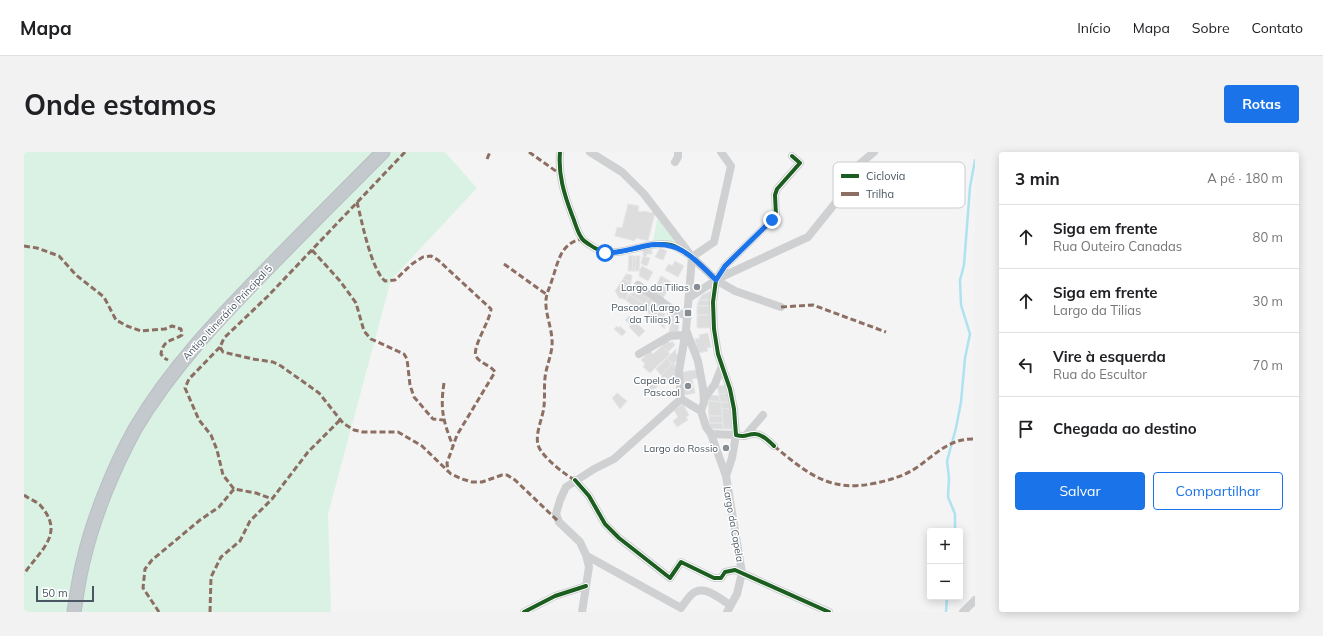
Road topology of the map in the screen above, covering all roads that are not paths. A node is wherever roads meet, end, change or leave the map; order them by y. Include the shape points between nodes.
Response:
1 (382, 152) edge
2 (560, 152) edge
3 (590, 152) edge
4 (678, 152) edge
5 (721, 152) edge
6 (874, 152) edge
7 (792, 156) dead end
8 (675, 162) dead end
9 (862, 162) edge
10 (833, 205) edge
11 (692, 257) junction
12 (716, 280) junction
13 (638, 285) dead end
14 (690, 298) junction
15 (781, 307) dead end
16 (688, 317) junction
17 (686, 332) junction
18 (639, 354) dead end
19 (698, 361) junction
20 (681, 362) junction
21 (722, 366) junction
22 (681, 399) junction
23 (704, 399) junction
24 (701, 411) junction
25 (764, 415) dead end
26 (711, 434) junction
27 (740, 436) junction
28 (774, 446) dead end
29 (726, 476) junction
30 (575, 480) junction
31 (587, 556) junction
32 (742, 573) junction
33 (586, 586) junction
34 (975, 600) edge
35 (729, 608) edge
36 (74, 612) edge
37 (524, 612) edge
38 (582, 612) edge
39 (829, 612) edge
40 (963, 612) edge

1 - 36 highway, Antigo Itinerário Principal 5 via 223,315 186,356 160,391 135,430 101,504 84,558
2 - 11 street via 561,179 582,239 605,253 618,253 655,244 671,245
3 - 11 street via 622,172 644,194
4 - 8 street
5 - 11 street via 731,166 714,242
6 - 9 street
7 - 12 street via 800,163 775,195 776,216 725,266
10 - 12 street via 808,237
11 - 12 street
11 - 14 street
12 - 14 street
12 - 15 street via 735,291
12 - 21 street via 713,302 714,329
13 - 16 street
14 - 16 street
16 - 17 street
17 - 18 street via 670,336
17 - 19 street
17 - 20 street
19 - 20 street via 688,357
19 - 23 street
20 - 22 street
21 - 23 street via 715,384
21 - 27 street via 730,389
22 - 24 street
22 - 30 street via 614,459
23 - 24 street
24 - 26 street
25 - 27 street
26 - 27 street
26 - 29 street
27 - 28 street via 756,434
27 - 29 street
29 - 32 street, Largo da Capela
30 - 31 street via 566,487 556,514 559,522 580,542
30 - 32 street via 589,496 605,524 670,578 681,562 714,578 721,578 729,570
31 - 33 street via 589,567
31 - 35 street via 681,608 697,591 710,592
32 - 35 street via 737,594
32 - 39 street
33 - 37 street via 555,596
33 - 38 street
34 - 40 street

